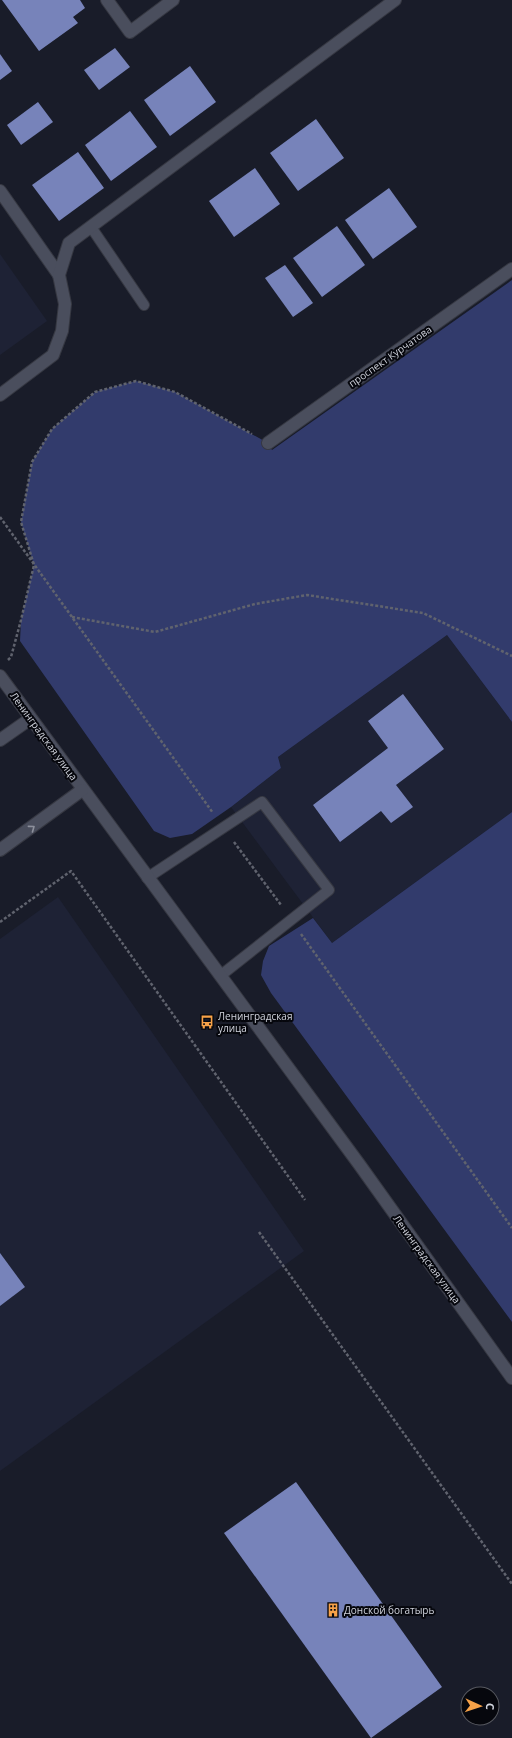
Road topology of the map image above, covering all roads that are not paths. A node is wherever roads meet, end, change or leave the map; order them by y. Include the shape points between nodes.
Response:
1 (107, 0) edge
2 (173, 0) edge
3 (395, 0) edge
4 (0, 191) edge
5 (91, 227) junction
6 (512, 269) edge
7 (59, 275) junction
8 (144, 305) dead end
9 (0, 395) edge
10 (268, 443) road end
11 (0, 676) edge
12 (0, 689) edge
13 (28, 721) junction
14 (0, 740) edge
15 (80, 792) junction
16 (0, 850) edge
17 (147, 878) junction
18 (220, 976) junction
19 (512, 1378) edge
20 (512, 1386) edge

1 - 2 street via 130,32
3 - 5 street
4 - 7 street
5 - 7 street via 69,243
5 - 8 lane
6 - 10 street, проспект Курчатова
7 - 9 street via 65,304 62,330 53,355
11 - 13 street, Ленинградская улица
12 - 13 street
13 - 14 street
13 - 15 street, Ленинградская улица
16 -> 15 street
15 - 17 street, Ленинградская улица
15 - 20 street
17 - 18 street, Ленинградская улица
17 - 18 lane via 262,802 329,890
18 - 19 street, Ленинградская улица

